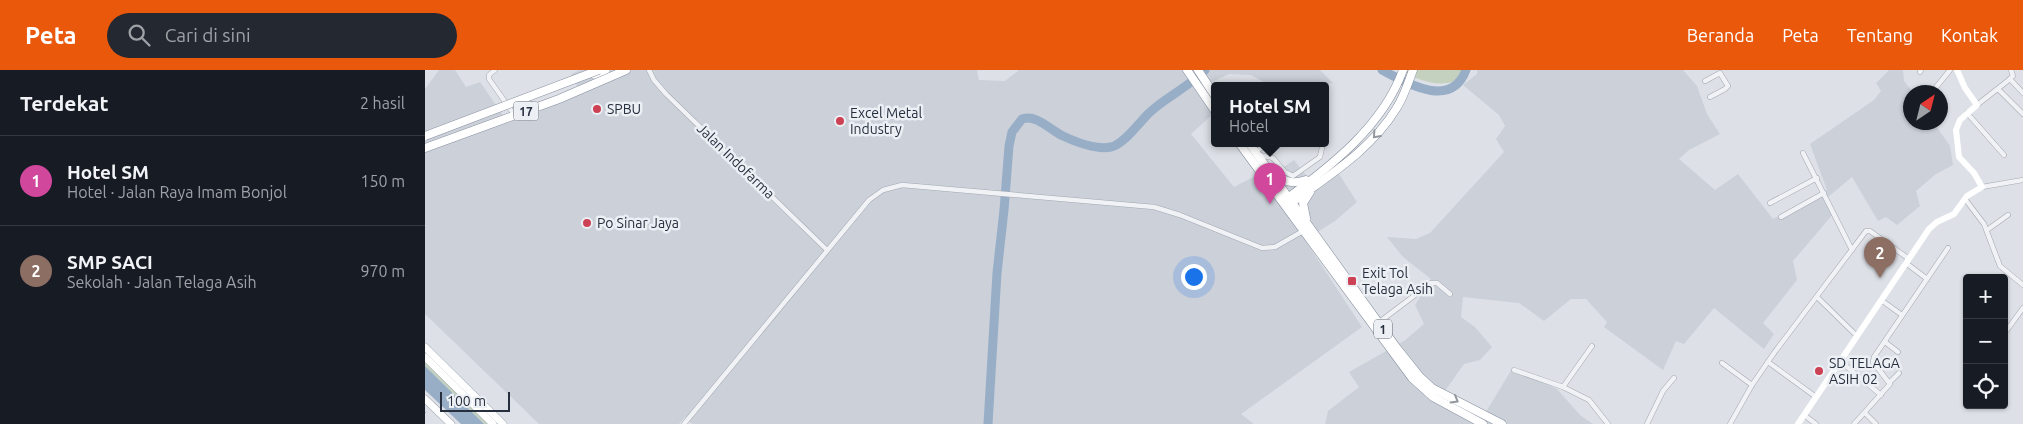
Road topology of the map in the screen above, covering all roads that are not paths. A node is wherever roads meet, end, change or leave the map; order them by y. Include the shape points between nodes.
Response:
1 (495, 70) edge
2 (622, 70) edge
3 (626, 70) edge
4 (649, 70) edge
5 (1188, 70) edge
6 (1198, 70) edge
7 (1403, 70) edge
8 (1413, 70) edge
9 (1950, 70) edge
10 (1957, 70) edge
11 (2011, 70) edge
12 (1721, 71) edge
13 (603, 72) edge
14 (2010, 80) junction
15 (1705, 81) dead end
16 (1938, 85) edge
17 (1998, 89) junction
18 (1211, 91) edge
19 (2023, 93) edge
20 (1710, 97) dead end
21 (1211, 105) edge
22 (1977, 105) junction
23 (511, 110) junction
24 (1967, 113) junction
25 (2023, 114) edge
26 (425, 138) edge
27 (425, 147) edge
28 (1242, 147) edge
29 (1252, 147) edge
30 (1265, 147) edge
31 (1322, 147) edge
32 (1803, 153) dead end
33 (2005, 155) dead end
34 (1259, 156) junction
35 (1817, 178) junction
36 (1317, 180) junction
37 (2023, 180) edge
38 (1982, 187) junction
39 (1825, 193) junction
40 (1965, 199) junction
41 (1287, 202) junction
42 (1771, 203) dead end
43 (2008, 215) dead end
44 (1781, 216) dead end
45 (1303, 230) junction
46 (1987, 230) junction
47 (1314, 234) junction
48 (1948, 248) dead end
49 (827, 250) junction
50 (1852, 250) junction
51 (1907, 261) junction
52 (1927, 279) junction
53 (2023, 284) edge
54 (1450, 294) dead end
55 (1817, 297) junction
56 (1881, 300) junction
57 (2023, 308) edge
58 (1903, 315) junction
59 (1378, 323) junction
60 (2008, 329) edge
61 (1857, 336) junction
62 (1885, 342) junction
63 (1592, 346) dead end
64 (425, 347) edge
65 (1898, 352) dead end
66 (425, 357) edge
67 (1840, 361) junction
68 (1768, 362) junction
69 (1723, 363) dead end
70 (1514, 370) dead end
71 (1899, 373) dead end
72 (1674, 378) dead end
73 (1890, 382) junction
74 (1752, 385) junction
75 (1563, 387) junction
76 (467, 394) junction
77 (1881, 395) junction
78 (1816, 397) junction
79 (425, 399) edge
80 (1865, 413) junction
81 (1804, 415) junction
82 (451, 424) edge
83 (493, 424) edge
84 (503, 424) edge
85 (684, 424) edge
86 (1483, 424) edge
87 (1502, 424) edge
88 (1608, 424) edge
89 (1647, 424) edge
90 (1731, 424) edge
91 (1798, 424) edge
92 (1816, 424) edge
93 (1854, 424) edge
94 (1876, 424) edge

1 - 23 street via 489,79
2 - 13 main road
3 - 27 highway, 17 via 559,99
4 - 49 street, Jalan Indofarma via 666,94
5 - 21 highway
6 - 18 highway
7 - 36 highway via 1384,107 1367,130
8 -> 36 highway via 1404,95 1375,137
9 - 16 street
10 - 22 street
11 - 14 street via 2013,76
12 - 15 street
12 - 20 street via 1727,88
13 - 23 main road
13 - 26 highway, 17, bridge
14 - 17 street
14 - 19 street
17 - 22 street
17 - 25 street
22 - 24 street
23 - 26 main road
23 - 27 main road
24 - 33 street
24 - 38 street via 1956,127 1958,153
28 - 41 highway, 1
29 - 34 highway, 1
30 - 34 street
31 - 34 street via 1319,157 1293,176 1273,158
32 - 35 street
34 - 36 highway via 1287,182
34 - 41 highway, 1
35 - 39 street
35 - 42 street
36 - 41 highway
36 - 47 highway via 1303,203
37 - 38 street
38 - 40 street
39 - 44 street
39 - 50 street
40 - 46 street
40 - 51 street via 1954,214 1929,229
41 - 45 highway, 1
41 - 47 highway, 1
43 - 46 street
45 - 49 street via 1275,248 1262,248 1155,207 902,185 888,188 869,200
45 - 86 highway, 1 via 1421,387 1446,405
46 - 53 street via 2000,266
47 - 59 highway, 1
48 - 52 street
49 - 85 street
50 - 51 street via 1868,230
50 - 55 street
51 - 52 street
51 - 56 street
52 - 58 street
54 - 59 street via 1437,283 1431,283
55 - 61 street
55 - 68 street
56 - 58 street
56 - 61 street
57 - 60 street
58 - 62 street
59 -> 87 highway, 1 via 1432,388
61 - 67 street
62 - 65 street
62 - 73 street via 1873,362
63 - 75 street
64 - 76 main road
66 - 76 main road
67 - 77 street
67 - 78 street
68 - 74 street
68 - 78 street
69 - 74 street
70 - 75 street
71 - 73 street
72 - 89 street via 1663,391
73 - 77 street
74 - 90 street
75 - 88 street via 1593,402
76 - 83 main road
76 - 84 main road
77 - 80 street
78 - 81 street
79 - 82 main road
80 - 93 street
80 - 94 street
81 - 91 street
81 - 92 street

